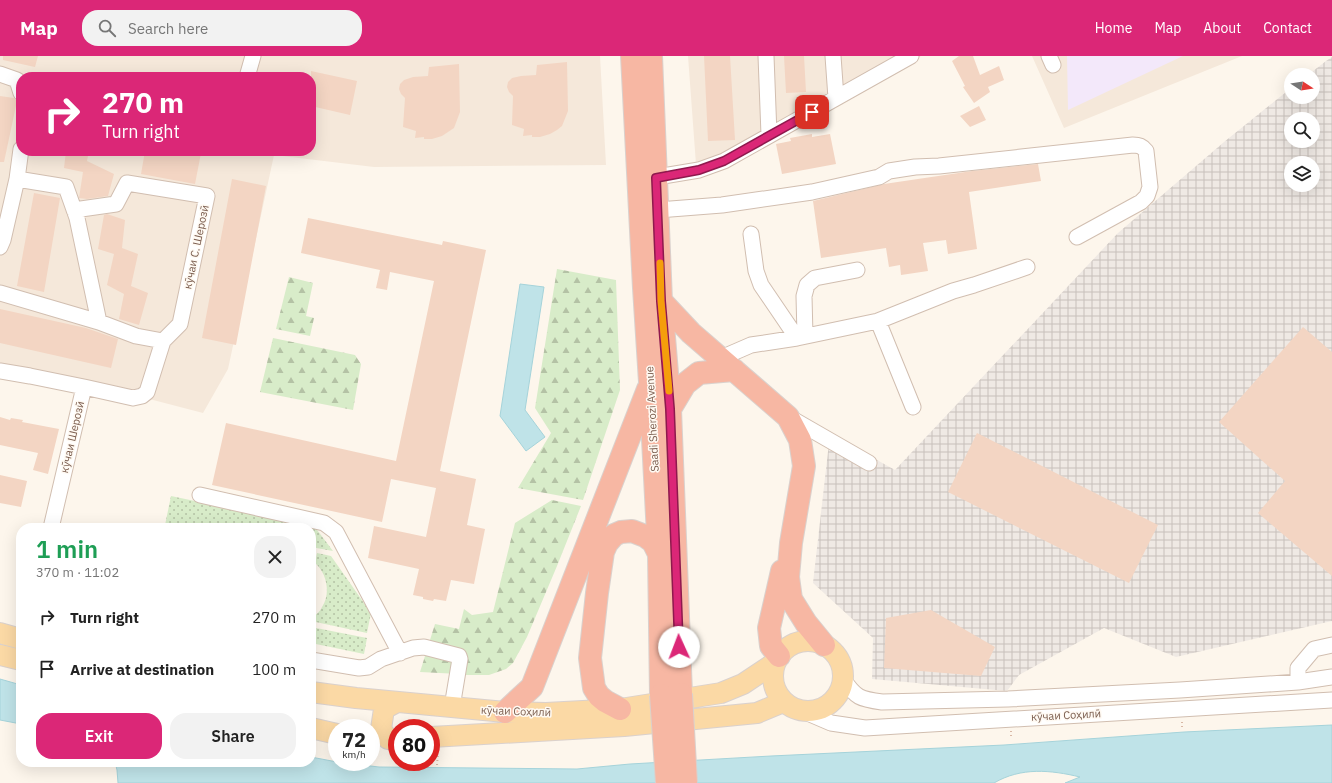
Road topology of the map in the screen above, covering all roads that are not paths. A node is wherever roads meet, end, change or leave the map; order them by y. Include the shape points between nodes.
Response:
1 (253, 56) edge
2 (632, 56) edge
3 (651, 56) edge
4 (766, 56) edge
5 (833, 56) edge
6 (910, 56) edge
7 (248, 72) edge
8 (0, 74) edge
9 (16, 80) edge
10 (836, 98) junction
11 (769, 135) junction
12 (20, 156) edge
13 (656, 178) junction
14 (17, 179) junction
15 (74, 210) junction
16 (658, 210) junction
17 (751, 234) dead end
18 (1077, 237) dead end
19 (0, 247) edge
20 (1027, 267) dead end
21 (857, 270) dead end
22 (0, 293) edge
23 (661, 301) junction
24 (878, 321) junction
25 (99, 322) junction
26 (801, 337) junction
27 (163, 341) junction
28 (728, 364) junction
29 (0, 371) edge
30 (650, 382) junction
31 (84, 387) junction
32 (913, 407) dead end
33 (670, 409) junction
34 (788, 417) junction
35 (869, 463) dead end
36 (200, 495) dead end
37 (52, 523) edge
38 (791, 543) junction
39 (659, 554) junction
40 (0, 633) edge
41 (16, 638) edge
42 (824, 645) junction
43 (1332, 645) edge
44 (400, 653) junction
45 (0, 655) edge
46 (16, 659) edge
47 (777, 659) junction
48 (316, 661) edge
49 (1332, 677) edge
50 (843, 679) junction
51 (1298, 682) junction
52 (316, 693) edge
53 (671, 695) junction
54 (1332, 700) edge
55 (397, 702) junction
56 (783, 702) junction
57 (452, 707) junction
58 (620, 709) junction
59 (803, 711) junction
60 (505, 712) junction
61 (316, 729) edge
62 (328, 732) edge
63 (440, 736) edge
64 (386, 738) edge
65 (666, 783) edge
66 (686, 783) edge

1 - 7 street
2 - 30 highway, Saadi Sherozi Avenue
3 - 13 highway, Saadi Sherozi Avenue
4 - 11 street
5 - 10 street
6 - 10 street
8 - 9 street
10 - 11 street
11 - 13 street via 724,161 699,170
12 - 14 street
13 - 16 highway, Saadi Sherozi Avenue
14 - 15 street via 66,187
14 - 19 street
15 - 25 street via 78,218
15 - 27 street, кӯчаи С. Шерозӣ via 116,204 127,183 207,196 180,324
16 - 18 street via 722,205 812,192 915,167 1133,145 1142,147 1146,151 1150,187 1147,196 1141,202
16 - 23 highway, Saadi Sherozi Avenue
17 - 26 street via 756,271 761,285
20 - 24 street via 952,291
21 - 26 street via 815,278 808,284 804,296
22 - 25 street
23 - 28 highway via 691,333
23 - 33 highway, Saadi Sherozi Avenue
24 - 26 street
24 - 32 street
25 - 27 street via 136,336
26 - 28 street via 751,345
27 - 31 street, кӯчаи Шерозӣ via 147,392 142,396 134,398
28 - 33 highway via 699,373 685,384
28 - 34 highway
29 - 31 street
30 - 39 highway, Saadi Sherozi Avenue
30 - 60 highway via 532,687
31 - 37 street, кӯчаи Шерозӣ
33 - 53 highway, Saadi Sherozi Avenue
34 - 35 street
34 - 38 highway via 800,440 804,466
36 - 44 street via 330,526 336,532
38 - 42 highway via 788,577 791,599
38 - 47 highway via 769,628 771,646
39 - 53 highway, Saadi Sherozi Avenue
39 - 58 highway via 653,542 632,531 614,535 604,552 590,658 594,688 605,702
40 - 41 main road
42 - 47 main road via 815,641 795,643 786,648
42 - 50 main road via 835,653 842,666
43 - 51 street via 1314,649 1298,668
44 - 48 street via 381,659 368,667 358,668
44 - 57 street via 424,647 459,656
45 - 46 main road
47 - 56 main road via 773,683
47 - 58 main road, кӯчаи Соҳилӣ via 743,684 720,693
49 - 51 street, кӯчаи Соҳилӣ
50 - 51 street, кӯчаи Соҳилӣ via 852,693 864,699 882,702 1008,699
50 - 59 main road via 837,697 822,709
52 - 55 main road, кӯчаи Соҳилӣ
53 - 65 highway, Saadi Sherozi Avenue, bridge
53 - 66 highway, Saadi Sherozi Avenue, bridge
54 - 59 street, кӯчаи Соҳилӣ via 865,728 832,723
55 - 57 main road, кӯчаи Соҳилӣ
55 - 64 main road via 384,709 381,729
56 - 59 main road
56 - 63 main road, кӯчаи Соҳилӣ via 757,712 624,726
57 - 60 main road, кӯчаи Соҳилӣ
58 - 60 main road, кӯчаи Соҳилӣ via 546,713
61 - 62 main road

